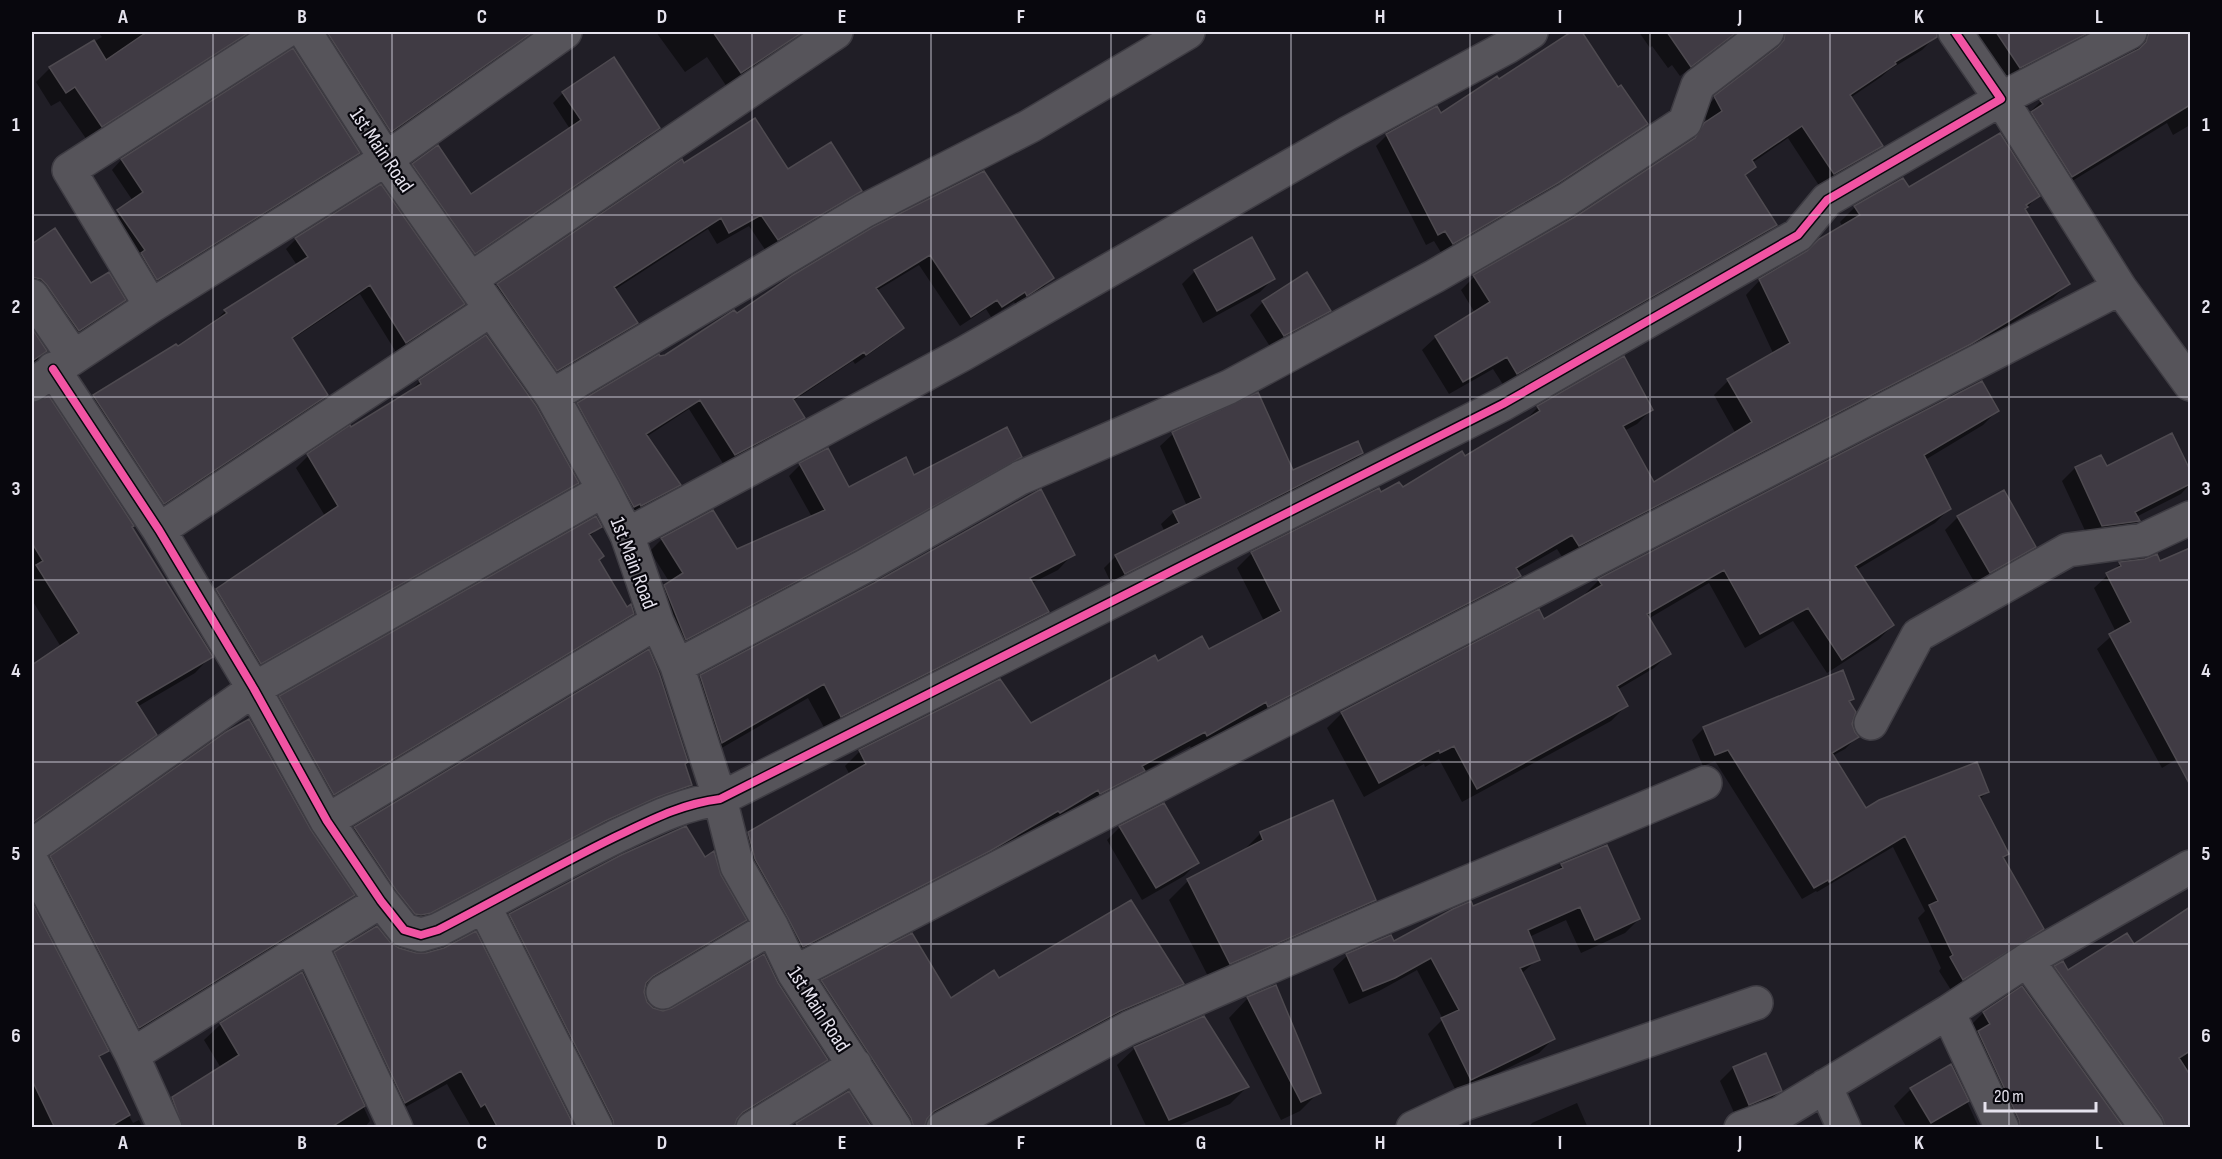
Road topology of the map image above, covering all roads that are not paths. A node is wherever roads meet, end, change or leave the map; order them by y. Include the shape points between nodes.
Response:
1 (284, 32) edge
2 (305, 32) edge
3 (565, 32) edge
4 (836, 32) edge
5 (1188, 32) edge
6 (1531, 32) edge
7 (1767, 32) edge
8 (1955, 32) edge
9 (2130, 32) edge
10 (2001, 99) junction
11 (386, 159) junction
12 (471, 279) junction
13 (2120, 288) junction
14 (32, 296) edge
15 (151, 306) junction
16 (490, 309) junction
17 (52, 370) edge
18 (2190, 384) edge
19 (552, 396) junction
20 (604, 490) junction
21 (2190, 518) edge
22 (159, 530) junction
23 (627, 535) junction
24 (657, 622) junction
25 (677, 666) junction
26 (254, 689) junction
27 (1871, 723) dead end
28 (1705, 783) dead end
29 (720, 799) junction
30 (327, 821) junction
31 (32, 846) edge
32 (32, 862) edge
33 (2190, 867) edge
34 (381, 901) junction
35 (484, 906) junction
36 (772, 927) junction
37 (311, 946) junction
38 (2027, 960) junction
39 (794, 973) junction
40 (663, 992) dead end
41 (1756, 1003) dead end
42 (1948, 1012) junction
43 (132, 1055) junction
44 (855, 1065) junction
45 (1825, 1086) junction
46 (165, 1128) edge
47 (396, 1128) edge
48 (596, 1128) edge
49 (753, 1128) edge
50 (895, 1128) edge
51 (943, 1128) edge
52 (1413, 1128) edge
53 (1741, 1128) edge
54 (1844, 1128) edge
55 (2002, 1128) edge
56 (2147, 1128) edge

1 - 15 street via 69,170
2 - 11 street, 1st Main Road
3 - 11 street
4 - 12 street
5 - 19 street via 1029,126 864,212
6 - 23 street via 963,354
7 - 25 street via 1698,85 1685,122 1558,205 1229,387 1020,478
8 - 10 street
9 - 10 street
10 - 13 street
10 - 29 street via 1827,200 1798,235 1503,404
11 - 12 street, 1st Main Road
11 - 15 street
12 - 16 street, 1st Main Road
13 - 18 street
13 - 39 street
14 - 17 street
15 - 17 street
16 - 19 street, 1st Main Road
16 - 22 street
17 - 22 street
19 - 20 street, 1st Main Road
20 - 23 street, 1st Main Road
20 - 26 street
21 - 27 street via 2143,540 2068,550 1918,635
22 - 26 street
23 - 24 street, 1st Main Road
24 - 25 street, 1st Main Road
24 - 30 street
25 - 29 street, 1st Main Road
26 - 30 street
26 - 31 street
28 - 51 street via 1129,1028
29 - 35 street via 675,809
29 - 36 street, 1st Main Road via 737,866
30 - 34 street
32 - 43 street
33 - 38 street
34 - 35 street via 404,930 422,935
34 - 37 street
35 - 48 street
36 - 39 street, 1st Main Road
36 - 40 street
37 - 43 street
37 - 47 street
38 - 42 street
38 - 56 street
39 - 44 street, 1st Main Road
41 - 52 street via 1464,1104
42 - 45 street
42 - 55 street
43 - 46 street
44 - 49 street
44 - 50 street, 1st Main Road
45 - 53 street via 1781,1113
45 - 54 street

